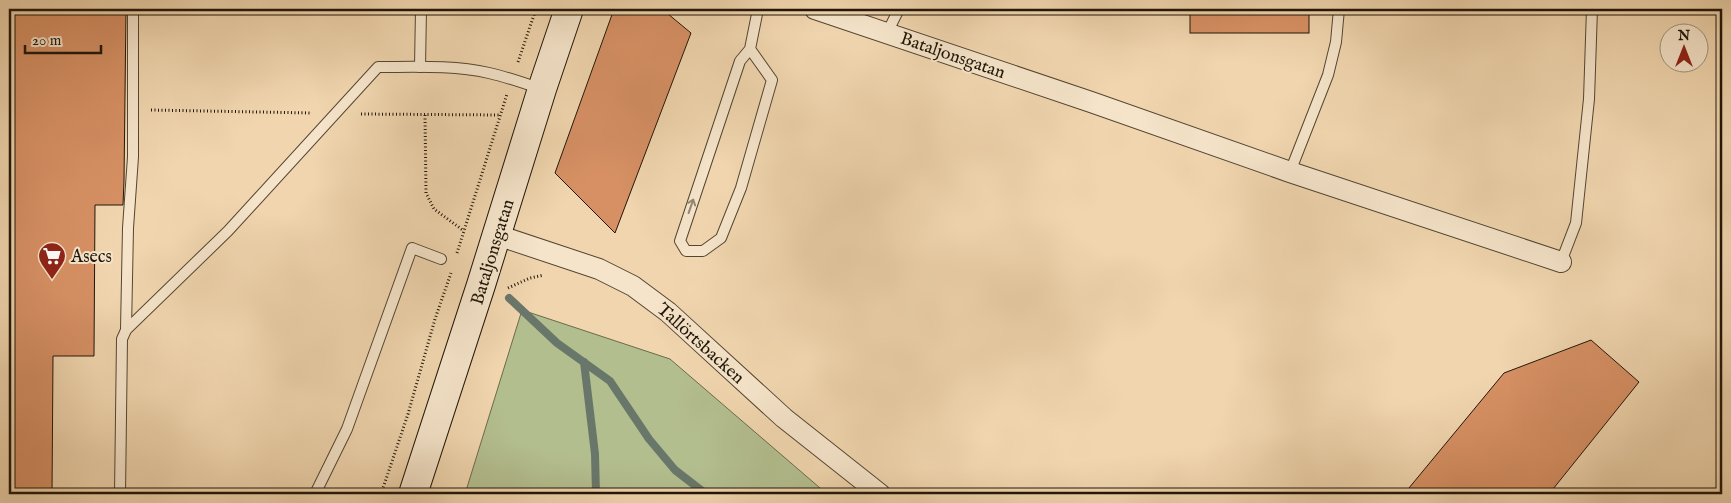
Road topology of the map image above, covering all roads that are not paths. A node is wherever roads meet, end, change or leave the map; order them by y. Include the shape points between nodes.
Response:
1 (133, 9) edge
2 (421, 9) edge
3 (569, 9) edge
4 (758, 9) edge
5 (815, 9) edge
6 (898, 9) edge
7 (1340, 9) edge
8 (1592, 9) edge
9 (887, 33) junction
10 (750, 49) junction
11 (420, 67) junction
12 (542, 89) junction
13 (1290, 172) junction
14 (497, 235) junction
15 (441, 259) dead end
16 (1561, 262) joint
17 (126, 330) junction
18 (120, 494) edge
19 (315, 494) edge
20 (413, 494) edge
21 (880, 494) edge

1 - 17 lane via 133,157
2 - 11 lane
3 - 12 street, Bataljonsgatan
4 - 10 lane
5 - 9 street, Bataljonsgatan
6 - 9 lane
7 - 13 lane via 1328,75
8 - 16 lane via 1589,99 1576,223
9 - 13 street, Bataljonsgatan
10 -> 10 lane via 772,80 740,188 721,238 703,251 686,251 680,241 740,61
11 - 12 lane via 489,73
11 - 17 lane via 378,67 228,231
12 - 14 street, Bataljonsgatan
13 - 16 street, Bataljonsgatan
14 - 20 street, Bataljonsgatan
14 - 21 street, Tallörtsbacken via 599,269 649,297 784,418
15 - 19 lane via 412,248 347,429
17 - 18 lane via 122,339

